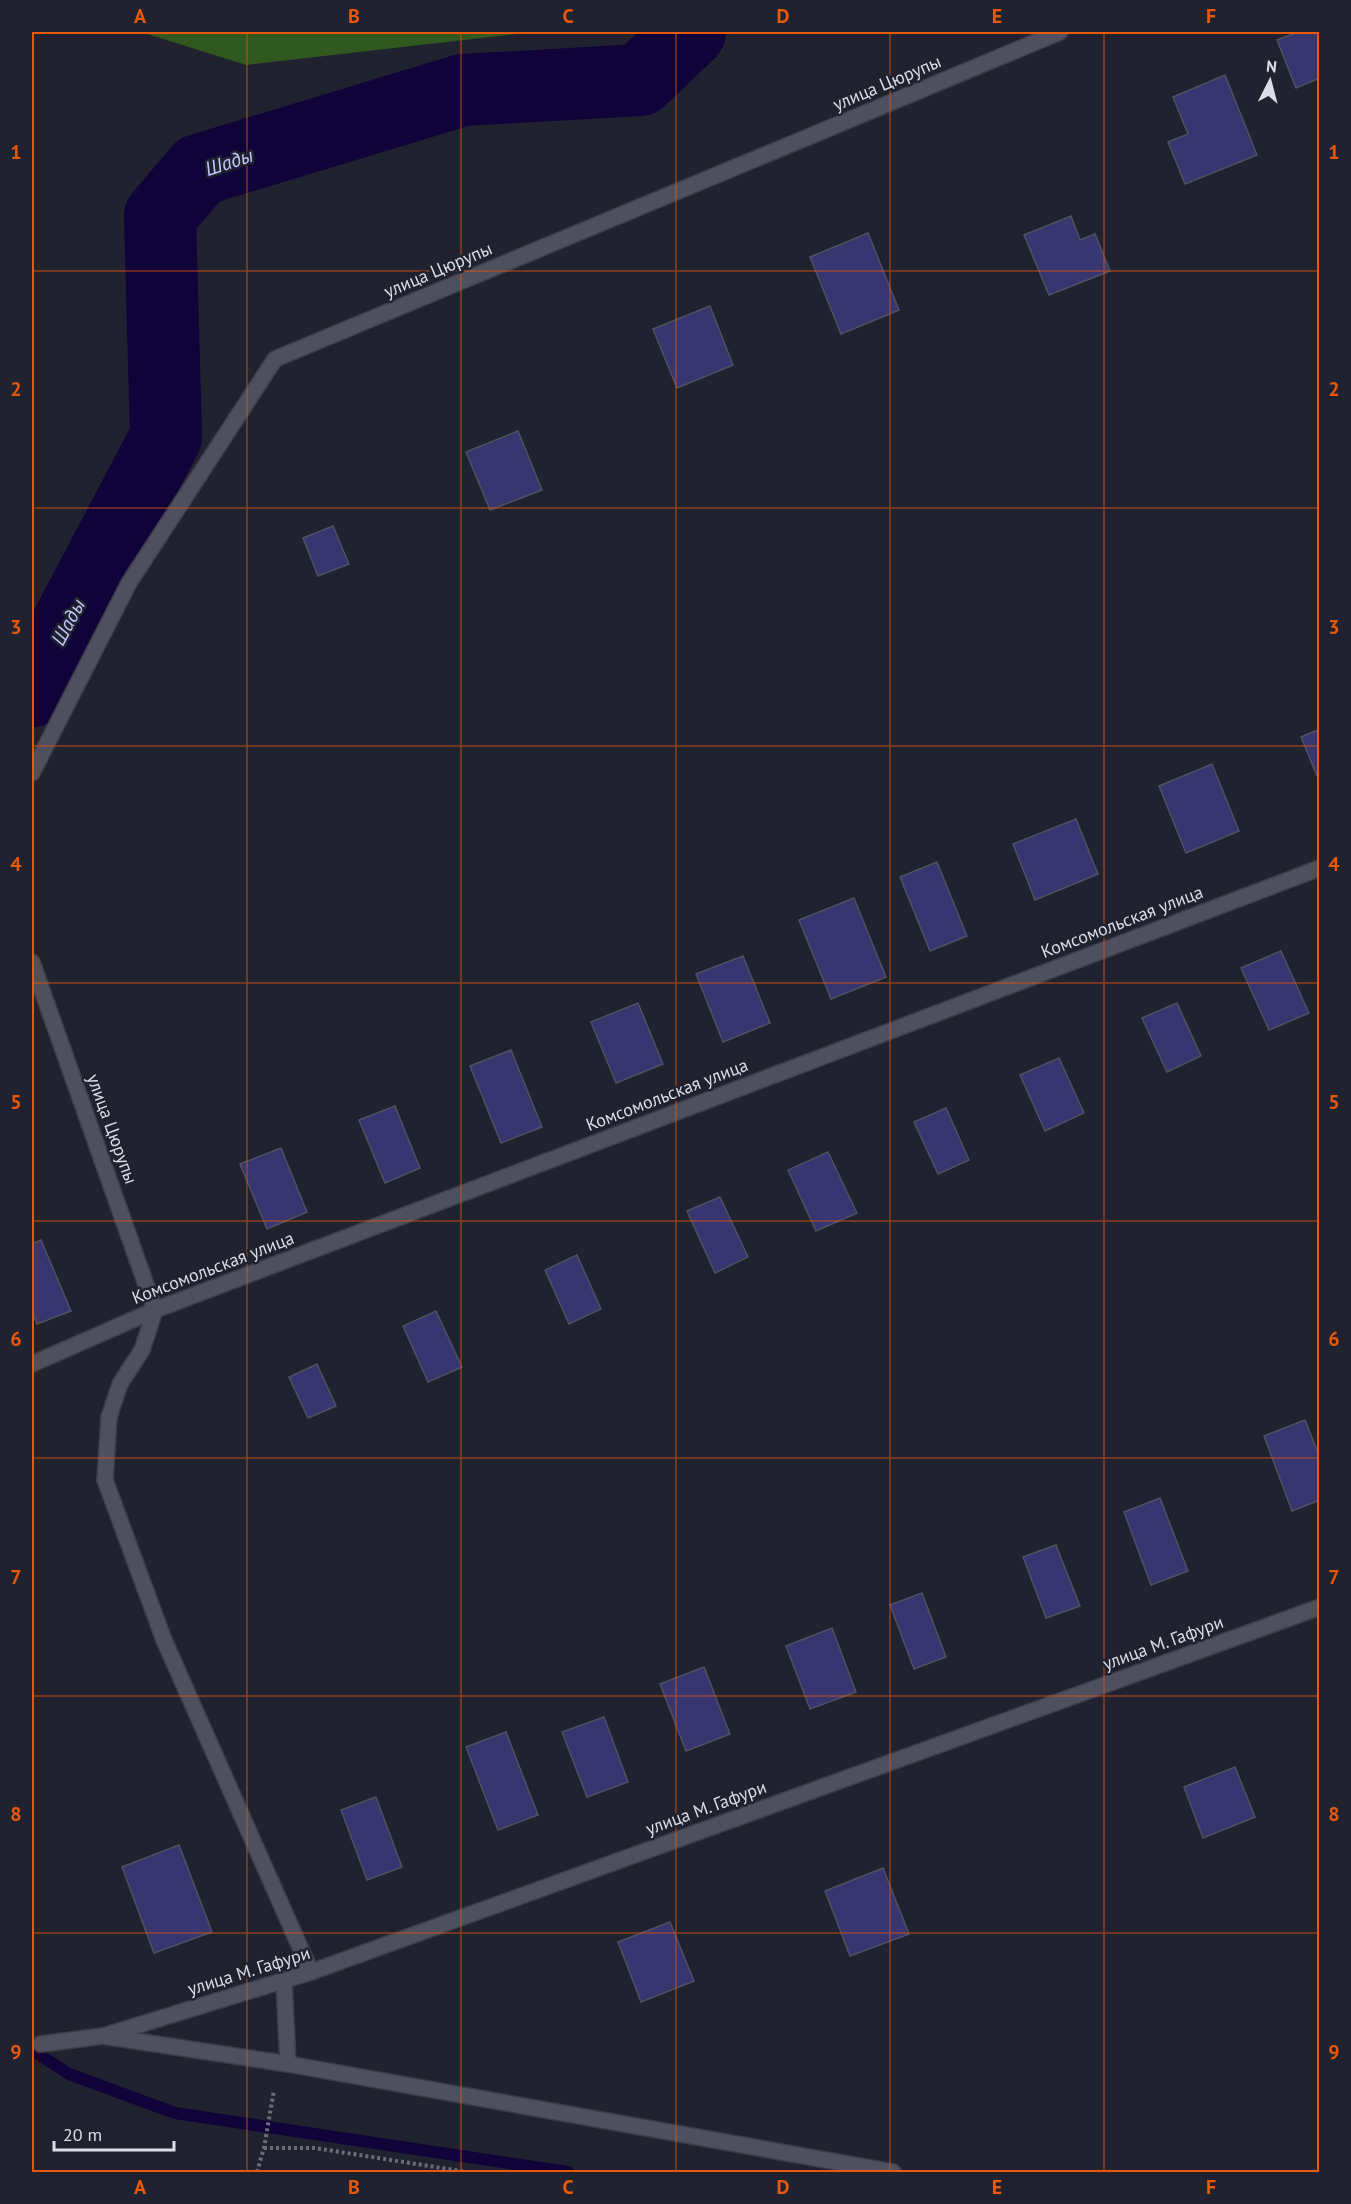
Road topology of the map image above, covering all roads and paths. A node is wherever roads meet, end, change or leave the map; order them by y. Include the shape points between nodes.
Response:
1 (1060, 32) edge
2 (32, 773) edge
3 (1320, 868) edge
4 (32, 962) edge
5 (155, 1310) junction
6 (32, 1364) edge
7 (1320, 1607) edge
8 (311, 1972) junction
9 (284, 1981) junction
10 (103, 2036) junction
11 (41, 2044) dead end
12 (288, 2064) junction
13 (274, 2091) dead end
14 (264, 2148) junction
15 (257, 2172) edge
16 (467, 2172) edge
17 (893, 2172) edge

1 - 2 street, улица Цюрупы via 275,359 129,583
3 - 5 street, Комсомольская улица
4 - 5 street, улица Цюрупы
5 - 6 street, Комсомольская улица
5 - 8 street via 142,1350 120,1384 109,1417 105,1480 164,1640
7 - 8 street, улица М. Гафури
8 - 9 street, улица М. Гафури
9 - 10 street, улица М. Гафури
9 - 12 street
10 - 11 street
10 - 12 street
12 - 17 street
13 - 14 path
14 - 15 path
14 - 16 path via 315,2148

